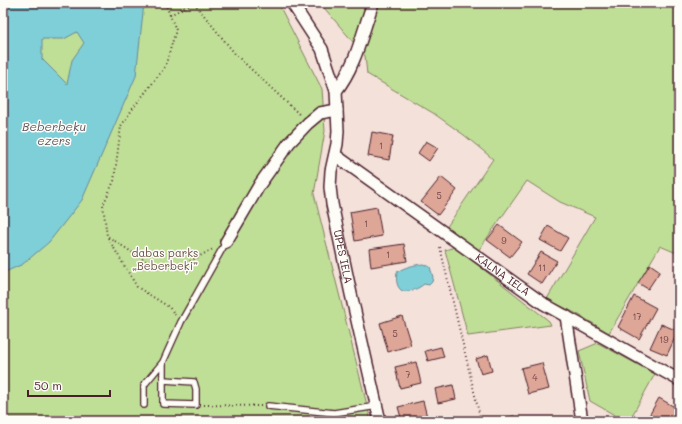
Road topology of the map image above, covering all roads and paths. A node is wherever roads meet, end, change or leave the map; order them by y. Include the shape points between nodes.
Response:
1 (165, 3) edge
2 (194, 3) edge
3 (292, 3) edge
4 (373, 3) edge
5 (170, 15) junction
6 (336, 91) junction
7 (337, 110) junction
8 (308, 122) junction
9 (335, 155) junction
10 (107, 236) junction
11 (226, 242) junction
12 (440, 247) dead end
13 (566, 316) junction
14 (181, 322) junction
15 (163, 362) junction
16 (164, 380) junction
17 (679, 380) edge
18 (144, 405) dead end
19 (196, 405) junction
20 (268, 406) joint
21 (377, 406) junction
22 (380, 421) edge
23 (481, 421) edge
24 (582, 421) edge

1 - 5 path
2 - 5 path
2 - 8 path via 236,56
3 - 6 street, UPES IELA via 322,49
4 - 6 street via 345,80
5 - 10 path via 176,30 165,67 121,126 114,181 103,205
6 - 7 street, UPES IELA
7 - 8 street via 320,113
7 - 9 street, UPES IELA
8 - 11 street via 289,143 260,184
9 - 13 street, KALNA IELA via 538,300
9 - 21 street, UPES IELA via 330,187 332,204 350,294
10 - 11 path via 155,267 179,267
10 - 14 path via 137,287 169,307
11 - 14 lane
12 - 23 path
13 - 17 street, KALNA IELA
13 - 24 street
14 - 15 lane
15 - 16 lane
15 - 18 lane via 144,385
16 - 19 lane via 194,382
16 - 19 lane via 163,404
19 - 20 path
20 - 21 lane via 334,412
21 - 22 street, UPES IELA

